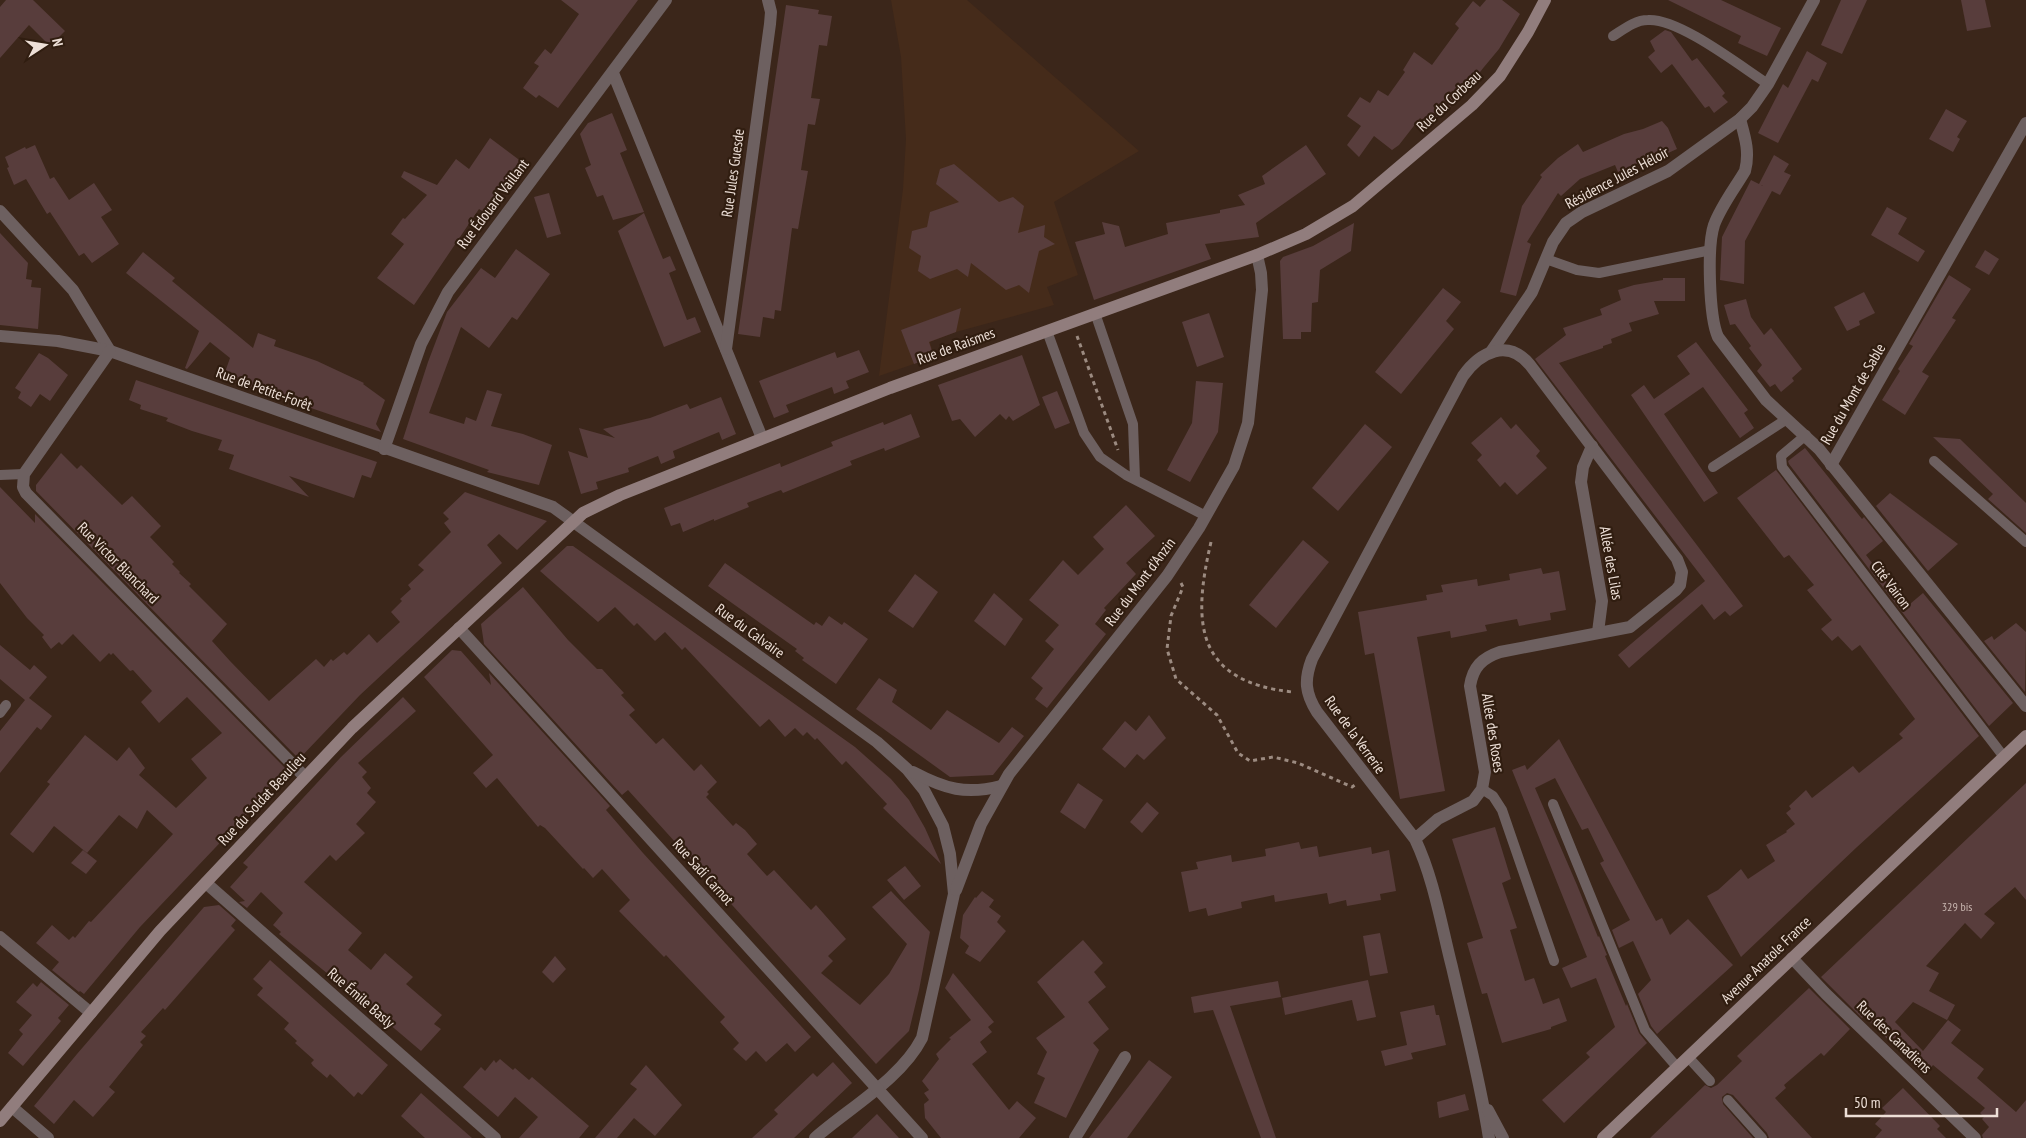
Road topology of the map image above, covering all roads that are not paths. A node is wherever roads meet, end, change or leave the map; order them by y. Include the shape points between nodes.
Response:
1 (666, 0) edge
2 (768, 0) edge
3 (1545, 0) edge
4 (1814, 0) edge
5 (1614, 36) dead end
6 (613, 73) junction
7 (1768, 84) junction
8 (1740, 119) junction
9 (2026, 123) edge
10 (1353, 206) joint
11 (0, 210) edge
12 (1711, 250) junction
13 (1257, 255) junction
14 (1546, 259) junction
15 (1095, 313) junction
16 (1047, 330) junction
17 (0, 336) edge
18 (110, 351) junction
19 (726, 351) junction
20 (1486, 355) junction
21 (1787, 419) junction
22 (1806, 435) junction
23 (762, 438) junction
24 (1592, 446) junction
25 (384, 449) junction
26 (1934, 461) dead end
27 (1831, 464) junction
28 (1712, 466) dead end
29 (24, 474) junction
30 (0, 475) edge
31 (1135, 479) junction
32 (1206, 516) junction
33 (572, 521) junction
34 (2026, 542) edge
35 (459, 628) junction
36 (1598, 632) junction
37 (2026, 706) edge
38 (2026, 736) edge
39 (2004, 757) junction
40 (907, 768) junction
41 (305, 777) junction
42 (1001, 786) junction
43 (1482, 789) junction
44 (1553, 804) dead end
45 (1415, 839) junction
46 (206, 882) junction
47 (954, 894) junction
48 (0, 937) edge
49 (1792, 958) junction
50 (1554, 961) dead end
51 (91, 1013) junction
52 (1125, 1057) dead end
53 (1688, 1057) junction
54 (1677, 1067) junction
55 (1710, 1080) dead end
56 (878, 1088) junction
57 (1482, 1096) junction
58 (1728, 1100) dead end
59 (12, 1108) junction
60 (0, 1121) edge
61 (48, 1138) edge
62 (495, 1138) edge
63 (815, 1138) edge
64 (922, 1138) edge
65 (1075, 1138) edge
66 (1489, 1138) edge
67 (1503, 1138) edge
68 (1603, 1138) edge
69 (1762, 1138) edge
70 (1975, 1138) edge

1 - 6 street, Rue Édouard Vaillant
2 - 19 street, Rue Jules Guesde via 770,24
3 - 10 street, Rue du Corbeau via 1510,61 1487,90
4 - 7 street, Résidence Jules Héloir
5 - 7 lane via 1639,21 1667,22
6 - 19 street
6 - 25 street, Rue Édouard Vaillant via 439,306 421,344
7 - 8 street, Résidence Jules Héloir
8 - 12 street via 1747,145 1747,162 1715,223
8 - 14 street, Résidence Jules Héloir via 1668,171 1574,216 1558,233
9 - 27 street, Rue du Mont de Sable
10 - 13 street, Rue de Raismes via 1306,234
11 - 18 street via 73,290
12 - 14 lane via 1599,273 1577,270
12 - 21 street via 1711,310 1718,337 1758,391
13 - 15 street, Rue de Raismes
13 - 32 street, Rue du Mont d'Anzin via 1262,290 1248,423 1234,466
14 - 20 street, Résidence Jules Héloir via 1532,292
15 - 16 street, Rue de Raismes
15 - 31 lane via 1133,424
16 - 23 street, Rue de Raismes
16 - 31 lane via 1091,446 1100,457
17 - 18 street, Rue de Petite-Forêt via 58,341
18 - 25 street, Rue de Petite-Forêt
18 - 29 street
19 - 23 street
20 - 24 street via 1506,350 1525,359
20 - 45 street, Rue de la Verrerie via 1463,376 1306,675 1307,694 1317,712
21 - 22 street
21 - 28 lane
22 - 27 street
22 - 39 lane, Cité Vairon via 1781,456 1782,467
23 - 33 street, Rue de Raismes via 620,495
24 - 36 street, Allée des Lilas via 1581,482 1602,601
24 - 36 street via 1677,559 1682,572 1676,590 1636,623 1624,629
25 - 33 street, Rue de Petite-Forêt via 542,502
26 - 34 lane
27 - 37 street, Rue du Mont de Sable
29 - 30 lane
29 - 41 street, Rue Victor Blanchard via 26,493
31 - 32 lane
32 - 42 street, Rue du Mont d'Anzin via 1176,565
33 - 35 street, Rue du Soldat Beaulieu
33 - 40 street, Rue du Calvaire via 877,742
35 - 41 street, Rue du Soldat Beaulieu via 365,714
35 - 56 street, Rue Sadi Carnot
36 - 43 street, Allée des Roses via 1500,652 1479,663 1470,686 1485,772
38 - 39 street, Avenue Anatole France
39 - 49 street, Avenue Anatole France
40 - 42 street, Rue du Calvaire via 933,782 959,790 978,791
40 - 47 street, Rue du Calvaire via 927,795 943,826
41 - 46 street, Rue du Soldat Beaulieu
42 - 47 street, Rue du Mont d'Anzin via 981,824
43 - 45 street, Allée des Roses via 1473,801 1438,819
43 - 50 lane via 1493,796 1502,810
44 - 54 lane via 1645,1030
45 - 57 street, Rue de la Verrerie via 1434,890
46 - 51 street, Rue du Soldat Beaulieu
46 - 62 street, Rue Émile Basly
47 - 56 street, Rue du Calvaire via 922,1038 912,1054
48 - 51 street
49 - 53 street, Avenue Anatole France
49 - 70 street, Rue des Canadiens
51 - 59 street, Rue du Soldat Beaulieu
52 - 65 street
53 - 54 street, Avenue Anatole France
53 - 55 lane
54 - 68 street, Avenue Anatole France
56 - 63 street, Rue du Calvaire
56 - 64 street, Rue Sadi Carnot
57 - 66 street, Rue de la Verrerie
57 - 67 street, Rue de la Verrerie
58 - 69 lane
59 - 60 street, Rue du Soldat Beaulieu
59 - 61 street

